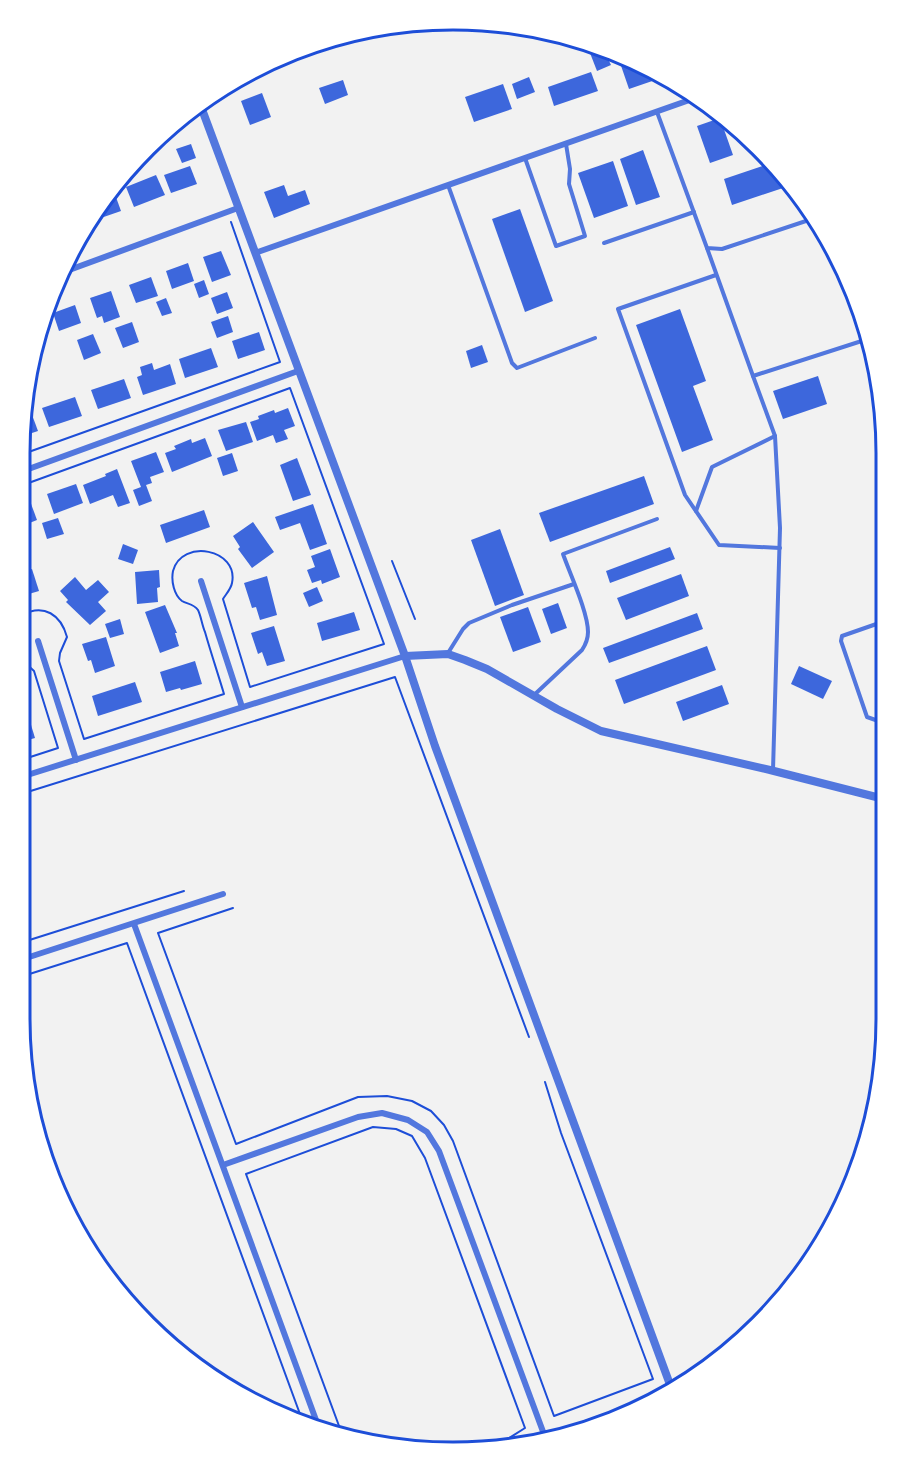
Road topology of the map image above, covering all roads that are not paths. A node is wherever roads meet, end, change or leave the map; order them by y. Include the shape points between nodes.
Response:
1 (688, 101) edge
2 (203, 112) edge
3 (657, 112) junction
4 (566, 144) junction
5 (525, 158) junction
6 (448, 185) junction
7 (238, 208) junction
8 (694, 212) junction
9 (807, 221) edge
10 (604, 243) dead end
11 (707, 248) junction
12 (255, 254) junction
13 (73, 269) edge
14 (717, 275) junction
15 (595, 338) dead end
16 (861, 341) edge
17 (298, 371) junction
18 (753, 376) junction
19 (775, 436) junction
20 (30, 468) edge
21 (695, 511) junction
22 (657, 519) dead end
23 (780, 548) junction
24 (201, 581) dead end
25 (573, 584) junction
26 (876, 624) edge
27 (38, 641) dead end
28 (448, 654) junction
29 (405, 656) junction
30 (533, 696) junction
31 (242, 707) junction
32 (876, 720) edge
33 (76, 760) junction
34 (773, 771) junction
35 (30, 774) edge
36 (876, 797) edge
37 (224, 894) dead end
38 (134, 924) junction
39 (30, 957) edge
40 (223, 1166) junction
41 (669, 1382) edge
42 (316, 1420) edge
43 (543, 1432) edge

1 - 3 street
2 - 7 street
3 - 4 street
3 - 8 lane
4 - 5 street
4 - 5 lane via 569,184 585,236 555,246
5 - 6 street
6 - 12 street
6 - 15 lane via 512,363 517,368
7 - 12 street
7 - 13 street
8 - 10 lane
8 - 11 lane
9 - 11 lane via 723,249
11 - 14 lane
12 - 17 street
14 - 18 lane
14 - 21 lane via 618,309
16 - 18 lane
17 - 20 street
17 - 29 street
18 - 19 lane
19 - 21 lane via 712,467
19 - 23 lane
21 - 23 lane via 719,545
22 - 25 lane via 563,554
23 - 34 lane
24 - 31 street
25 - 28 lane via 469,624
25 - 30 lane via 586,618 587,642
26 - 32 lane via 842,636 841,641 867,717
27 - 33 street
28 - 29 street
28 - 30 street via 487,669
29 - 31 street
29 - 41 street
30 - 34 street via 601,730
31 - 33 street
33 - 35 street
34 - 36 street
37 - 38 street
38 - 39 street
38 - 40 street
40 - 42 street
40 - 43 street via 358,1117 382,1113 408,1120 427,1132 439,1151

